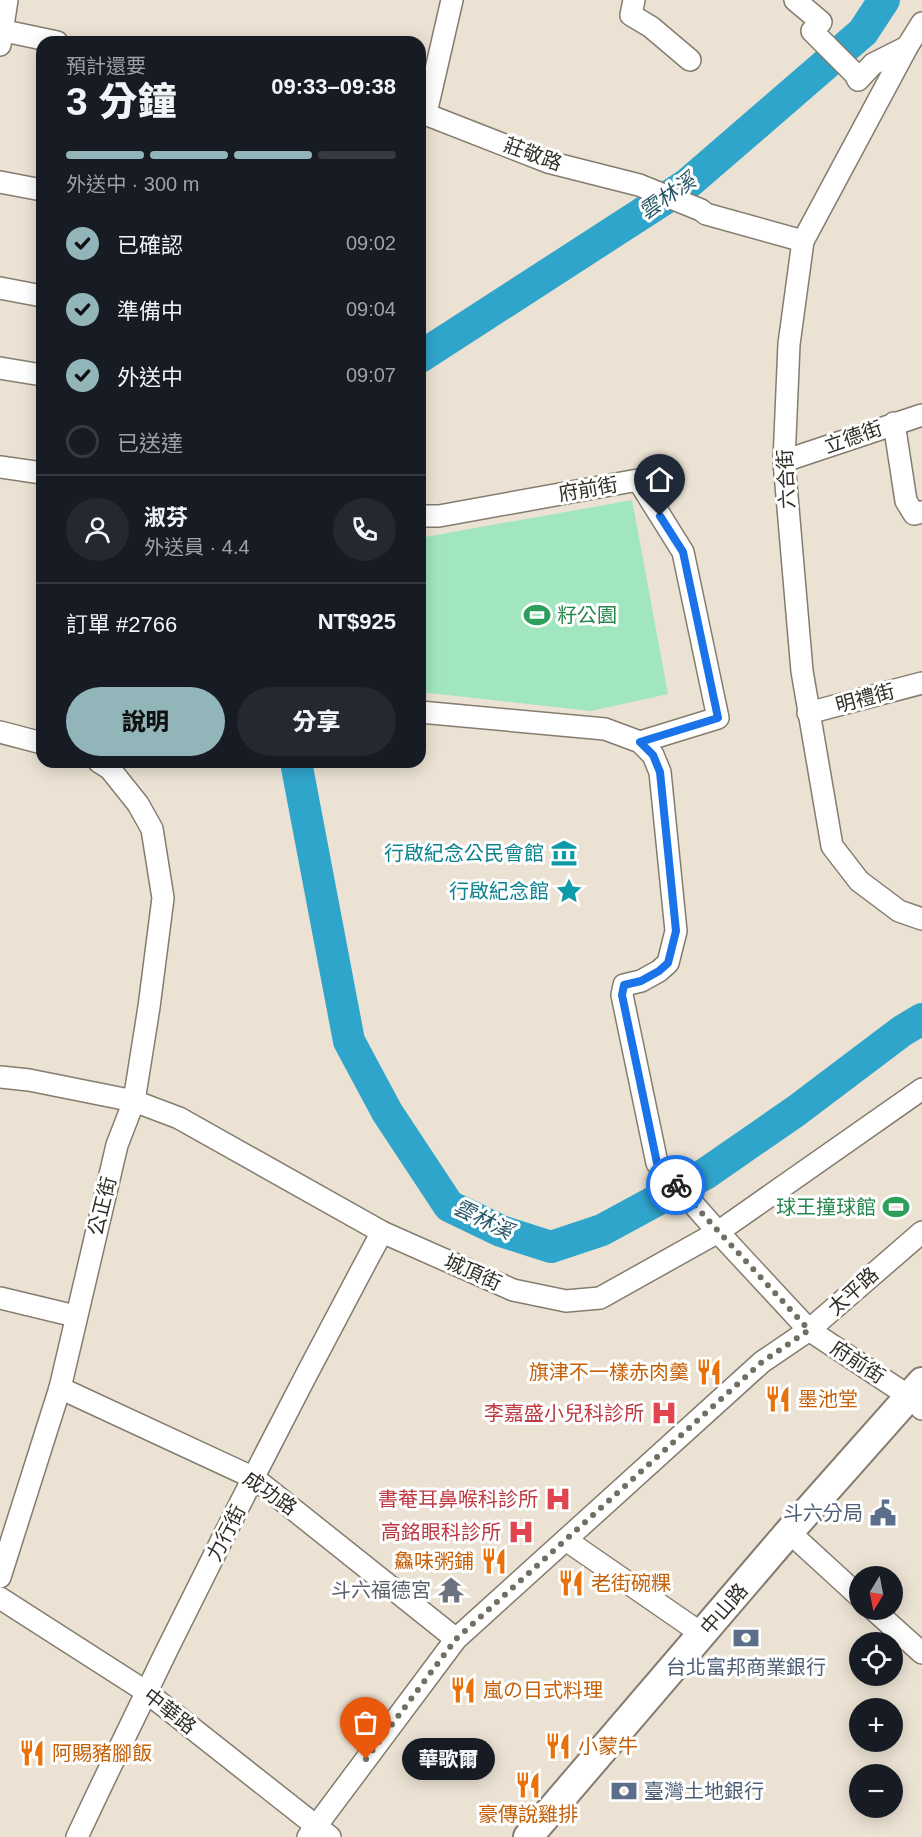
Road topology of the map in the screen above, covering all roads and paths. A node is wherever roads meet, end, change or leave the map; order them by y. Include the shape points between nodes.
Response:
1 (7, 0) edge
2 (452, 0) edge
3 (634, 0) edge
4 (795, 0) edge
5 (922, 23) edge
6 (1, 35) edge
7 (36, 39) edge
8 (907, 47) junction
9 (690, 60) dead end
10 (426, 100) edge
11 (426, 113) edge
12 (0, 182) edge
13 (36, 189) edge
14 (803, 241) junction
15 (0, 288) edge
16 (36, 295) edge
17 (0, 368) edge
18 (36, 374) edge
19 (922, 415) edge
20 (894, 423) junction
21 (784, 461) junction
22 (0, 467) edge
23 (36, 472) edge
24 (922, 512) edge
25 (426, 516) edge
26 (922, 682) edge
27 (426, 713) edge
28 (808, 713) junction
29 (0, 732) edge
30 (36, 741) edge
31 (640, 742) junction
32 (108, 768) edge
33 (922, 919) edge
34 (0, 1077) edge
35 (922, 1089) edge
36 (134, 1101) junction
37 (382, 1232) junction
38 (717, 1232) junction
39 (922, 1232) edge
40 (0, 1298) edge
41 (75, 1316) junction
42 (809, 1330) junction
43 (60, 1388) junction
44 (918, 1396) edge
45 (254, 1478) junction
46 (789, 1532) junction
47 (566, 1540) junction
48 (0, 1577) edge
49 (849, 1587) edge
50 (0, 1598) edge
51 (885, 1620) edge
52 (702, 1634) junction
53 (456, 1639) junction
54 (922, 1653) edge
55 (145, 1691) junction
56 (318, 1834) edge
57 (77, 1837) edge
58 (528, 1837) edge

1 - 6 street
2 - 10 street
3 - 9 street via 631,15
4 - 8 street via 821,22 812,31 858,80 873,64
5 - 8 street, 六合街
6 - 7 street
8 - 14 street, 六合街
11 - 14 street, 莊敬路 via 548,162 649,189 706,214
12 - 13 street
14 - 21 street, 六合街 via 789,344
15 - 16 street
17 - 18 street
19 - 20 street, 立德街
20 - 21 street, 立德街
20 - 24 street via 906,501 914,514
21 - 28 street, 六合街
22 - 23 street
25 - 31 street, 府前街 via 638,480 683,552 718,718
26 - 28 street, 明禮街
27 - 31 street via 605,729
28 - 33 street, 六合街 via 832,846 859,881 899,911
29 - 30 street
31 - 38 street, 府前街 via 653,755 660,772 676,931 668,963 641,981 624,985 622,995 657,1163
32 - 36 street, 公正街 via 138,804 152,829 163,898
34 - 36 street, 城頂街
35 - 38 street, 城頂街
36 - 37 street, 城頂街 via 179,1118
36 - 41 street, 公正街 via 117,1145
37 - 38 street, 城頂街 via 513,1290 566,1301 600,1298
37 - 45 street, 力行街
38 - 42 street, 府前街
39 - 42 street, 太平路
40 - 41 street
41 - 43 street, 公正街
42 - 44 street, 府前街
42 - 47 street, 太平路 via 762,1362
43 - 45 street, 成功路
43 - 48 street, 公正街
44 - 46 street, 中山路
45 - 53 street, 成功路
45 - 55 street, 力行街
46 - 49 street
46 - 52 street, 中山路
47 - 52 street
47 - 53 street, 太平路
50 - 55 street, 中華路
51 - 54 street
52 - 58 street, 中山路
53 - 56 street, 太平路
55 - 56 street, 中華路
55 - 57 street, 力行街

